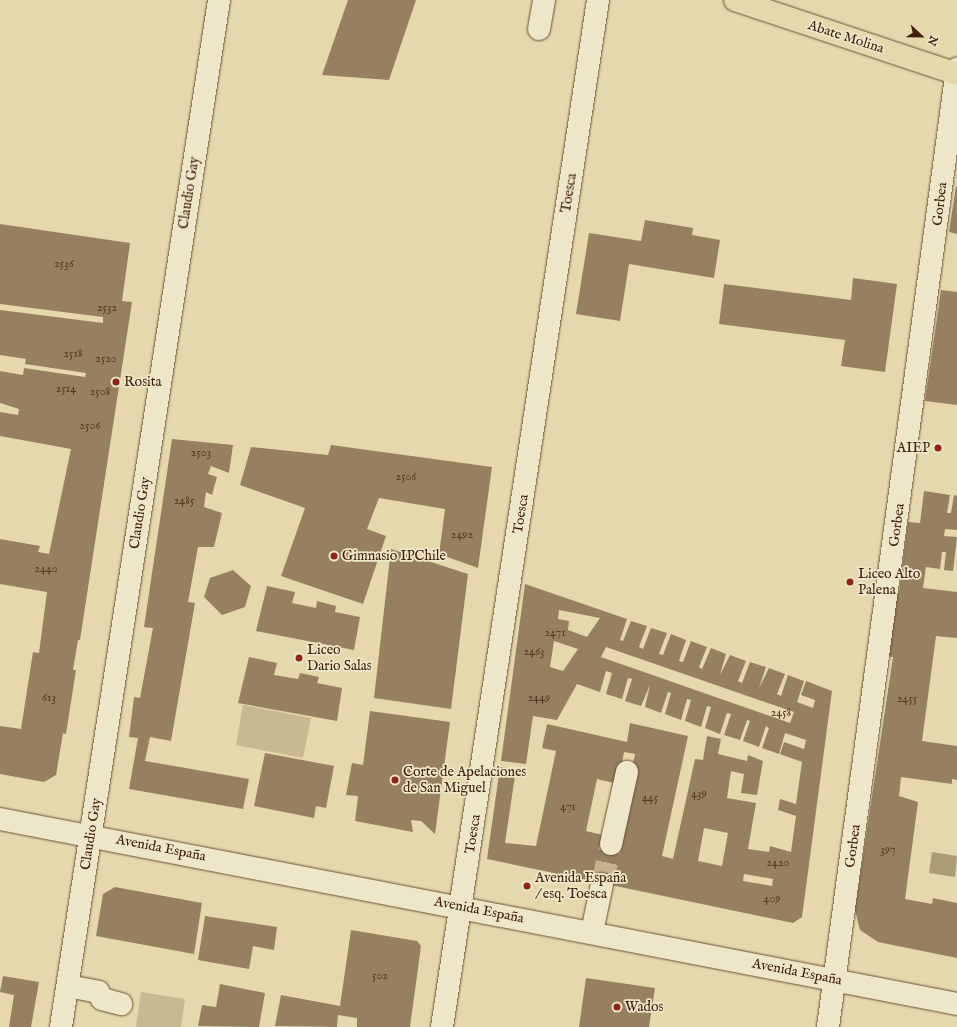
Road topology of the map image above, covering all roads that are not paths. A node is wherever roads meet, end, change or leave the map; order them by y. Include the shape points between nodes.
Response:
1 (219, 0) edge
2 (544, 0) edge
3 (598, 0) edge
4 (735, 0) edge
5 (539, 29) dead end
6 (957, 72) edge
7 (627, 772) dead end
8 (0, 819) edge
9 (91, 835) junction
10 (611, 844) tunnel mouth
11 (602, 884) tunnel mouth
12 (462, 907) junction
13 (592, 932) junction
14 (834, 979) junction
15 (68, 986) junction
16 (121, 1004) dead end
17 (957, 1004) edge
18 (61, 1027) edge
19 (442, 1027) edge
20 (828, 1027) edge

1 - 9 street, Claudio Gay
2 - 5 street
3 - 12 street, Toesca
4 - 6 main road, Abate Molina
6 - 14 street, Gorbea
7 - 10 street
8 - 9 street, Avenida España
9 - 12 street, Avenida España
9 - 15 street, Claudio Gay
11 - 13 street
12 - 13 street, Avenida España
12 - 19 street, Toesca
13 - 14 street, Avenida España
14 - 17 street, Avenida España
14 - 20 street, Gorbea
15 - 16 street via 98,992 102,999
15 - 18 street, Claudio Gay

